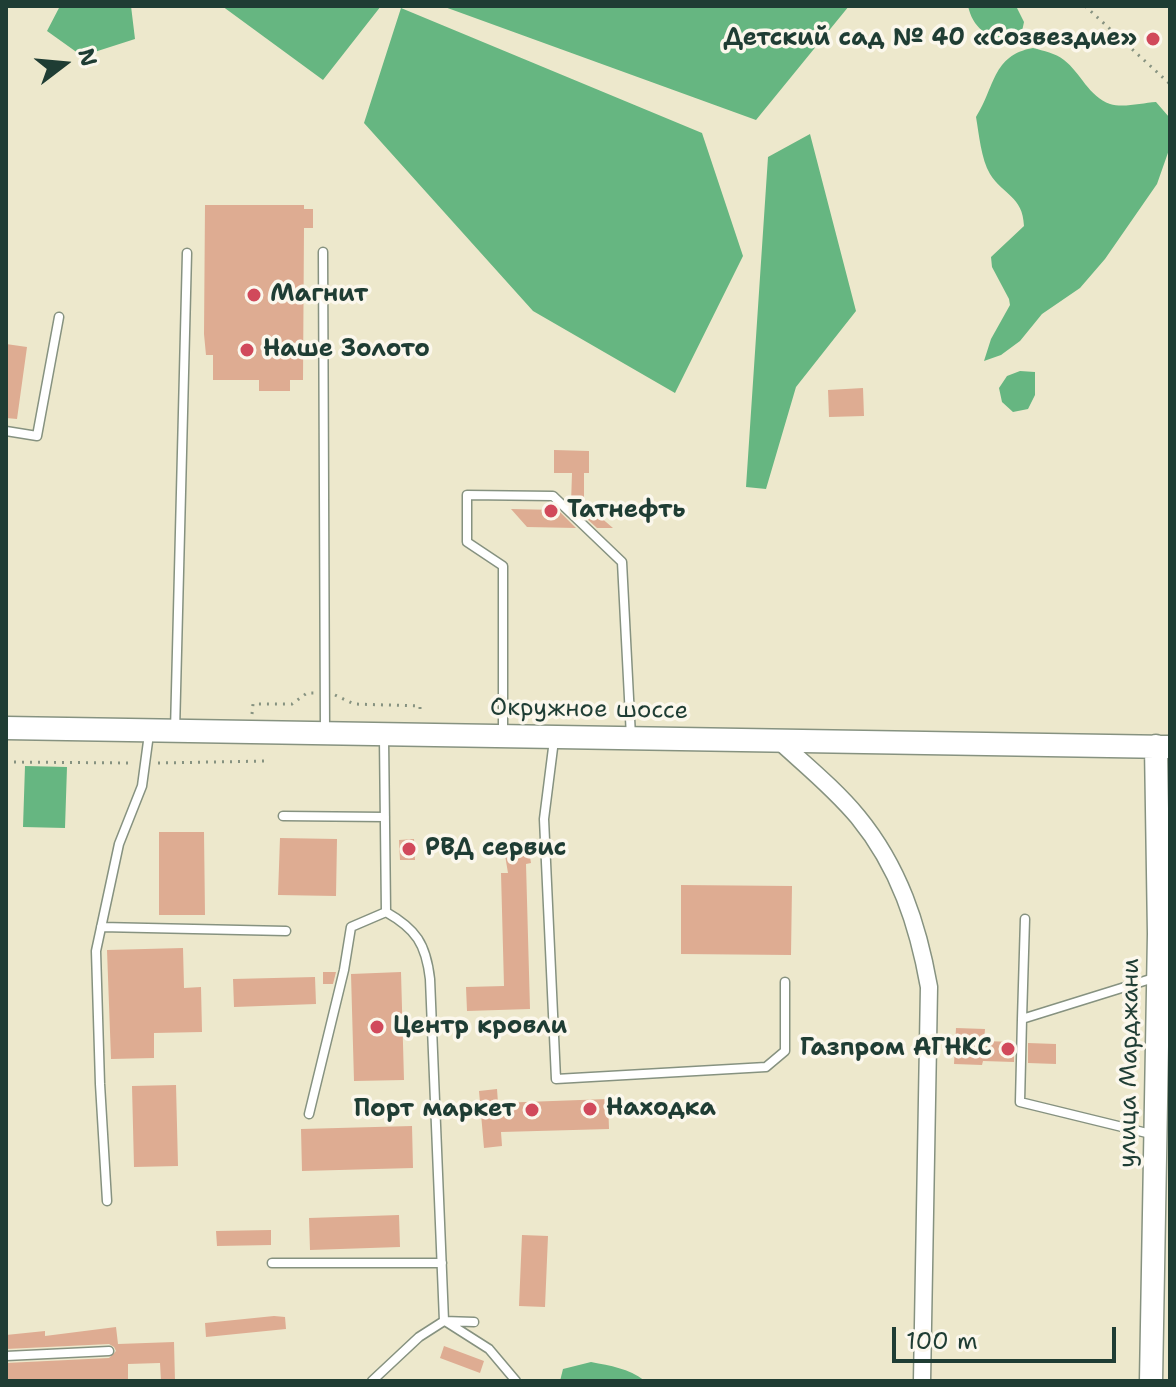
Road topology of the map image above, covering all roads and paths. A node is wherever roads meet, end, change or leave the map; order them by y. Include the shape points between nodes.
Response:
1 (1085, 6) edge
2 (1170, 84) edge
3 (323, 252) dead end
4 (187, 253) dead end
5 (59, 317) dead end
6 (6, 431) edge
7 (6, 728) edge
8 (150, 731) junction
9 (175, 731) junction
10 (325, 733) junction
11 (383, 733) junction
12 (503, 734) junction
13 (555, 735) junction
14 (631, 738) junction
15 (777, 739) junction
16 (1163, 746) edge
17 (283, 816) dead end
18 (385, 817) junction
19 (386, 912) junction
20 (1025, 919) dead end
21 (101, 927) junction
22 (286, 931) dead end
23 (1164, 934) edge
24 (1158, 977) junction
25 (785, 982) dead end
26 (1022, 1019) junction
27 (309, 1114) dead end
28 (1155, 1135) junction
29 (107, 1201) dead end
30 (272, 1263) dead end
31 (442, 1263) junction
32 (1161, 1277) edge
33 (444, 1321) junction
34 (474, 1322) dead end
35 (109, 1351) dead end
36 (6, 1356) edge
37 (372, 1381) edge
38 (516, 1381) edge
39 (922, 1381) edge
40 (1151, 1381) edge

1 - 2 path
3 - 10 lane
4 - 9 lane
5 - 6 lane via 37,436
7 - 8 street, Окружное шоссе
8 - 9 street, Окружное шоссе
8 - 21 lane via 142,786 119,844
9 - 10 street, Окружное шоссе
10 - 11 street, Окружное шоссе
11 - 12 street, Окружное шоссе
11 - 18 lane
12 - 13 street, Окружное шоссе
12 - 14 lane via 503,566 467,542 467,495 553,496 622,562
13 - 14 street, Окружное шоссе
13 - 25 lane via 544,819 556,1079 766,1067 785,1051
14 - 15 street, Окружное шоссе
15 - 16 street, Окружное шоссе
15 - 39 street via 858,817 888,860 922,944 929,987
16 - 23 street, улица Марджани
17 - 18 lane
18 - 19 lane
19 - 27 lane via 351,927
19 - 31 lane via 415,932 428,961
20 - 26 lane
21 - 22 lane
21 - 29 lane via 96,951
23 - 24 street, улица Марджани
24 - 26 lane
24 - 28 street, улица Марджани
26 - 28 lane via 1020,1102
28 - 32 street, улица Марджани
30 - 31 lane
31 - 33 lane
32 - 40 street, улица Марджани
33 - 34 lane
33 - 37 lane
33 - 38 lane via 489,1349
35 - 36 lane

